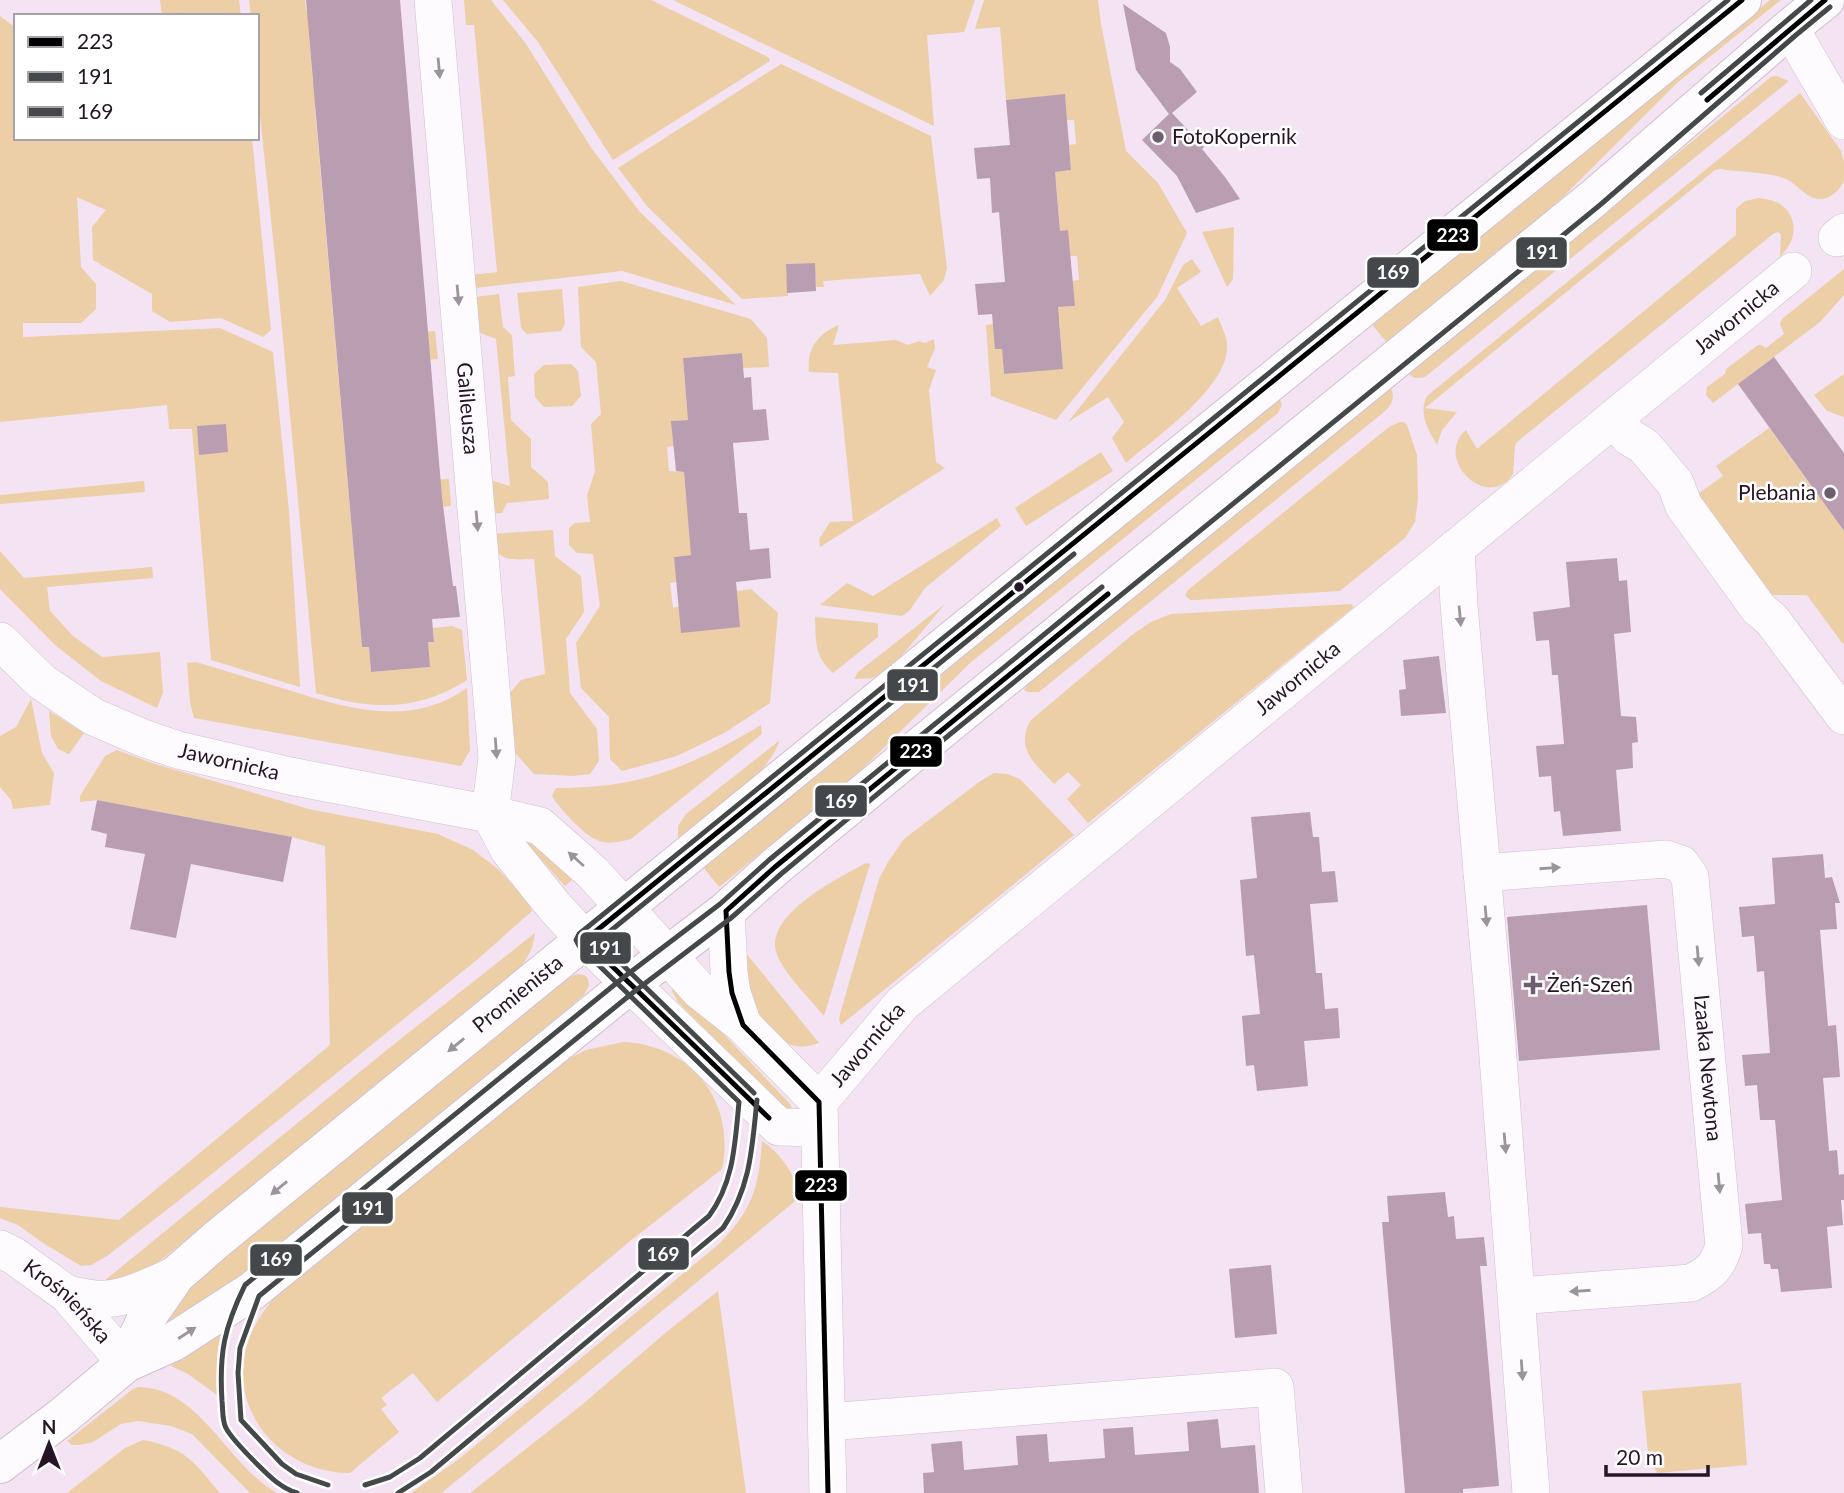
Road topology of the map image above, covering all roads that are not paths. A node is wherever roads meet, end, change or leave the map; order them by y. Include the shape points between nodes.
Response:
1 (433, 0) edge
2 (1742, 0) edge
3 (1825, 0) edge
4 (1790, 28) junction
5 (1844, 121) edge
6 (1793, 271) dead end
7 (1614, 418) junction
8 (1456, 548) junction
9 (0, 640) edge
10 (1844, 716) edge
11 (490, 814) junction
12 (1482, 873) junction
13 (624, 907) junction
14 (726, 911) junction
15 (585, 940) junction
16 (667, 954) junction
17 (629, 984) junction
18 (743, 1025) junction
19 (819, 1115) junction
20 (0, 1249) edge
21 (176, 1275) junction
22 (67, 1294) junction
23 (1517, 1296) junction
24 (126, 1363) junction
25 (827, 1422) junction
26 (0, 1464) edge
27 (828, 1493) edge
28 (1284, 1493) edge
29 (1531, 1493) edge

1 -> 11 street, Galileusza via 497,758
2 - 13 street, Promienista
3 - 4 street
4 - 5 street
4 - 14 street via 1583,207 921,746
6 - 7 street, Jawornicka
7 - 8 street, Jawornicka
7 - 10 street via 1675,483 1684,506
8 -> 12 street
8 - 19 street, Jawornicka via 902,1004
9 - 11 street, Jawornicka via 42,682 84,710 155,742 290,776
13 -> 11 street, Jawornicka via 540,826
11 - 15 street via 509,850
12 -> 23 street
12 -> 23 street, Izaaka Newtona via 1666,859 1681,864 1690,877 1724,1246 1719,1262 1691,1283
13 - 15 street, Promienista
13 - 16 street, Jawornicka
14 - 16 street
14 - 18 street via 729,972
15 - 17 street
15 -> 21 street, Promienista
16 - 17 street
16 - 18 street, Jawornicka via 700,990
17 - 19 street via 779,1127
24 -> 17 street via 173,1342 253,1291
18 - 19 street, Jawornicka
19 - 25 street
20 - 22 street, Krośnieńska
21 - 22 street, Promienista via 114,1298
21 - 24 street, Promienista via 147,1317
22 - 24 street, Krośnieńska
23 -> 29 street
24 - 26 street
25 - 27 street
25 - 28 street via 1275,1387

